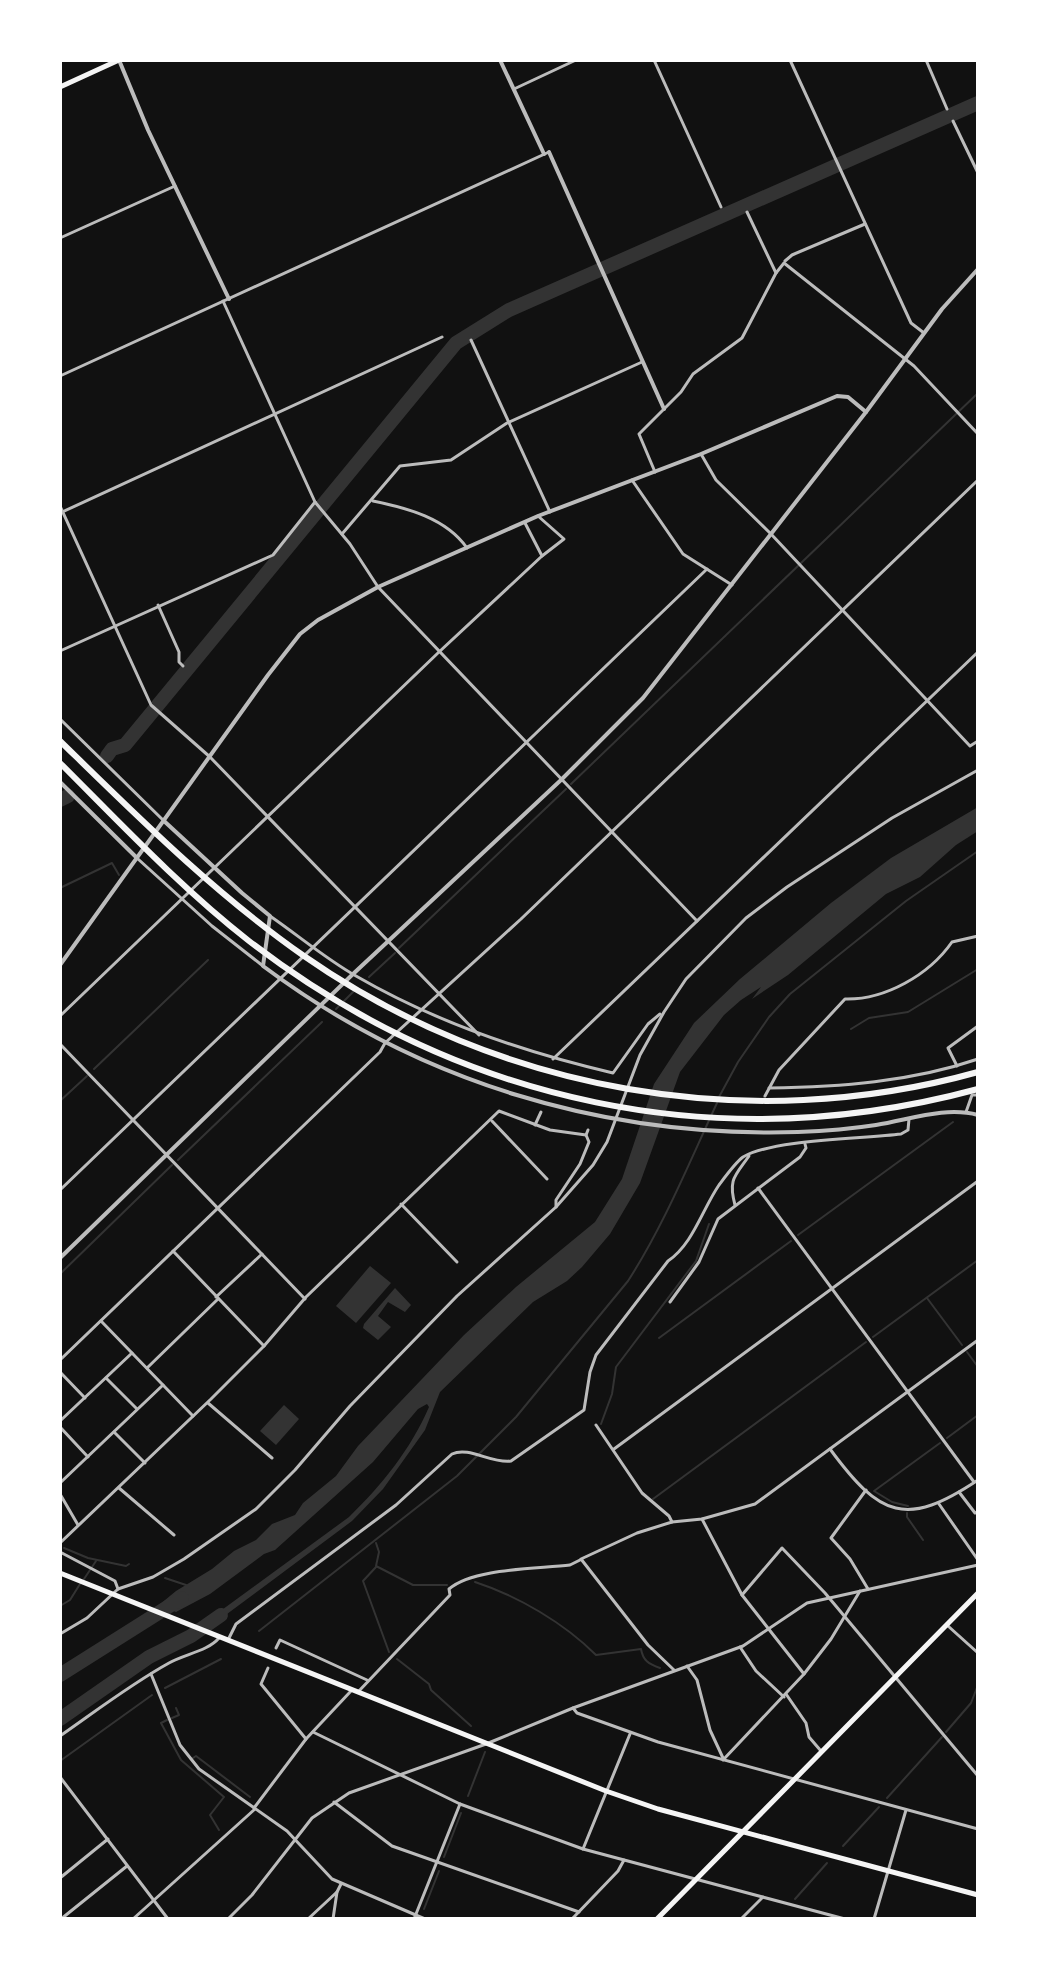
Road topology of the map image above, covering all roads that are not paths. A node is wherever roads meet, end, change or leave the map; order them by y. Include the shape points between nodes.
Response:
1 (119, 60) edge
2 (500, 60) edge
3 (576, 60) edge
4 (654, 60) edge
5 (790, 60) edge
6 (926, 60) edge
7 (60, 87) edge
8 (514, 89) junction
9 (947, 109) dead end
10 (953, 121) dead end
11 (547, 153) junction
12 (978, 173) edge
13 (175, 186) junction
14 (721, 207) dead end
15 (747, 212) dead end
16 (865, 224) junction
17 (60, 238) edge
18 (784, 263) junction
19 (978, 269) edge
20 (776, 273) junction
21 (226, 300) junction
22 (924, 333) junction
23 (442, 337) dead end
24 (471, 340) dead end
25 (905, 360) junction
26 (642, 362) junction
27 (60, 376) edge
28 (664, 409) junction
29 (866, 412) junction
30 (274, 415) junction
31 (507, 423) junction
32 (978, 434) edge
33 (701, 454) junction
34 (655, 472) junction
35 (632, 479) junction
36 (978, 480) edge
37 (372, 501) junction
38 (315, 502) junction
39 (60, 506) edge
40 (61, 512) edge
41 (550, 512) junction
42 (538, 516) junction
43 (525, 523) junction
44 (342, 534) junction
45 (771, 534) junction
46 (467, 548) junction
47 (542, 556) junction
48 (707, 569) junction
49 (732, 585) junction
50 (378, 587) junction
51 (158, 605) junction
52 (841, 611) junction
53 (114, 626) junction
54 (60, 651) edge
55 (439, 652) junction
56 (978, 652) edge
57 (183, 666) dead end
58 (927, 700) junction
59 (60, 719) edge
60 (60, 741) edge
61 (526, 741) junction
62 (978, 741) edge
63 (210, 757) junction
64 (60, 763) edge
65 (978, 770) edge
66 (561, 780) junction
67 (60, 782) edge
68 (267, 816) junction
69 (164, 821) junction
70 (611, 831) junction
71 (137, 858) junction
72 (214, 867) junction
73 (181, 898) junction
74 (354, 906) junction
75 (270, 916) junction
76 (697, 921) junction
77 (978, 936) edge
78 (389, 943) junction
79 (312, 945) junction
80 (60, 965) edge
81 (263, 966) junction
82 (353, 974) junction
83 (279, 978) junction
84 (439, 996) junction
85 (320, 1007) junction
86 (422, 1011) junction
87 (664, 1012) junction
88 (60, 1016) edge
89 (978, 1026) edge
90 (479, 1035) junction
91 (385, 1043) junction
92 (60, 1044) edge
93 (553, 1059) junction
94 (978, 1059) edge
95 (957, 1066) junction
96 (978, 1072) edge
97 (769, 1088) junction
98 (978, 1092) edge
99 (765, 1096) dead end
100 (541, 1112) dead end
101 (966, 1112) junction
102 (978, 1115) edge
103 (133, 1119) junction
104 (909, 1119) junction
105 (491, 1120) junction
106 (535, 1125) junction
107 (766, 1143) dead end
108 (805, 1144) junction
109 (766, 1149) junction
110 (168, 1156) junction
111 (749, 1156) junction
112 (547, 1179) dead end
113 (978, 1181) edge
114 (758, 1188) junction
115 (60, 1190) edge
116 (401, 1204) junction
117 (735, 1205) junction
118 (218, 1207) junction
119 (556, 1207) junction
120 (173, 1251) junction
121 (262, 1254) junction
122 (60, 1258) edge
123 (457, 1262) dead end
124 (832, 1288) junction
125 (217, 1298) junction
126 (305, 1299) junction
127 (670, 1302) dead end
128 (101, 1321) junction
129 (978, 1340) edge
130 (264, 1346) junction
131 (132, 1353) junction
132 (60, 1360) edge
133 (147, 1368) junction
134 (60, 1372) edge
135 (106, 1378) junction
136 (163, 1385) junction
137 (908, 1391) junction
138 (85, 1398) junction
139 (207, 1402) junction
140 (137, 1409) junction
141 (193, 1416) junction
142 (60, 1421) edge
143 (596, 1425) dead end
144 (60, 1427) edge
145 (114, 1432) junction
146 (614, 1449) junction
147 (830, 1449) junction
148 (88, 1457) junction
149 (272, 1458) dead end
150 (145, 1463) junction
151 (976, 1481) edge
152 (60, 1483) edge
153 (119, 1488) junction
154 (866, 1490) junction
155 (959, 1492) junction
156 (60, 1494) edge
157 (939, 1504) junction
158 (978, 1512) edge
159 (702, 1519) junction
160 (672, 1522) junction
161 (78, 1525) junction
162 (174, 1535) dead end
163 (60, 1543) edge
164 (60, 1552) edge
165 (581, 1559) junction
166 (978, 1563) edge
167 (60, 1573) edge
168 (868, 1589) junction
169 (860, 1591) junction
170 (115, 1593) junction
171 (978, 1593) edge
172 (742, 1595) junction
173 (829, 1598) junction
174 (846, 1618) junction
175 (947, 1625) junction
176 (767, 1629) junction
177 (60, 1634) edge
178 (218, 1637) junction
179 (228, 1640) junction
180 (740, 1647) junction
181 (276, 1648) dead end
182 (978, 1653) edge
183 (687, 1666) junction
184 (268, 1668) dead end
185 (674, 1670) junction
186 (151, 1674) junction
187 (804, 1674) junction
188 (897, 1677) junction
189 (367, 1680) junction
190 (355, 1691) junction
191 (785, 1696) junction
192 (573, 1708) junction
193 (313, 1732) junction
194 (630, 1734) junction
195 (60, 1736) edge
196 (306, 1739) junction
197 (486, 1744) junction
198 (821, 1751) junction
199 (724, 1760) junction
200 (401, 1774) junction
201 (978, 1776) edge
202 (60, 1777) edge
203 (792, 1779) junction
204 (606, 1791) junction
205 (334, 1802) junction
206 (460, 1804) junction
207 (254, 1808) junction
208 (906, 1810) junction
209 (978, 1829) edge
210 (744, 1832) junction
211 (294, 1838) junction
212 (108, 1839) junction
213 (583, 1849) junction
214 (624, 1860) junction
215 (437, 1864) junction
216 (127, 1866) junction
217 (889, 1871) junction
218 (60, 1878) edge
219 (697, 1879) junction
220 (341, 1884) junction
221 (337, 1892) junction
222 (978, 1895) edge
223 (763, 1897) junction
224 (153, 1899) junction
225 (579, 1912) junction
226 (415, 1917) edge
227 (61, 1919) edge
228 (133, 1919) edge
229 (168, 1919) edge
230 (228, 1919) edge
231 (308, 1919) edge
232 (333, 1919) edge
233 (425, 1919) edge
234 (572, 1919) edge
235 (657, 1919) edge
236 (741, 1919) edge
237 (845, 1919) edge
238 (874, 1919) edge

1 - 7 main road
1 - 13 street
2 - 8 street
3 - 8 street
4 - 14 street
5 - 16 street
6 - 9 street
8 - 11 street
10 - 12 street
11 - 21 street
11 - 26 street
13 - 17 street
13 - 21 street
15 - 20 street
16 - 18 street
16 - 22 street via 911,323
18 - 20 street
18 - 25 street
19 - 22 street
20 - 28 street via 742,338 693,374
21 - 27 street
21 - 30 street
22 - 25 street
23 - 30 street
24 - 31 street
25 - 29 street
25 - 32 street
26 - 28 street
26 - 31 street
28 - 34 street via 639,434
29 - 33 street via 848,397 837,396
29 - 45 street
30 - 38 street
30 - 40 street
31 - 37 street via 451,460 400,466
31 - 41 street
33 - 34 street
33 - 45 street via 716,480
34 - 35 street
35 - 41 street
35 - 48 street via 683,554
36 - 52 street
37 - 44 street
37 - 46 street via 413,510
38 - 44 street
38 - 51 street via 273,555
39 - 40 street
40 - 53 street
41 - 42 street
42 - 43 street
42 - 47 street via 564,539
43 - 46 street
43 - 47 street
44 - 50 street
45 - 49 street
45 - 52 street
46 - 50 street
47 - 55 street
48 - 49 street
48 - 61 street
49 - 66 street via 643,698
50 - 55 street
50 - 63 street via 300,634
51 - 53 street
51 - 57 street
52 - 58 street
52 - 70 street
53 - 54 street
53 - 63 street via 151,705
55 - 61 street
55 - 68 street
56 - 58 street
58 - 62 street via 970,746
58 - 76 street
59 - 69 street
60 - 96 highway via 207,880 294,949 359,992 485,1051 603,1085 730,1100 875,1093
61 - 66 street
61 - 74 street
63 - 68 street
63 - 69 street
64 - 98 highway via 203,902 271,957 380,1026 483,1071 567,1097 684,1117 827,1117
65 - 87 street via 892,818 757,909 686,979
66 - 70 street
66 - 78 street
67 - 71 street
68 - 72 street
68 - 74 street
69 - 71 street
69 - 72 street
70 - 76 street
70 - 84 street
71 - 73 street
71 - 80 street
72 - 73 street
72 - 75 street
73 - 81 street
73 - 88 street
74 - 78 street
74 - 79 street
75 - 79 street
75 - 81 street
76 - 93 street
77 - 97 street via 952,942 941,957 880,995 845,999 798,1047
78 - 82 street
78 - 84 street
79 - 82 street
79 - 83 street
81 - 83 street
82 - 85 street
82 - 86 street
83 - 85 street
83 - 103 street
84 - 86 street
84 - 90 street
85 - 91 street
85 - 110 street
86 - 90 street
86 - 91 street
87 - 93 street via 648,1024 613,1073
87 - 119 street via 635,1066 607,1142
89 - 95 street via 948,1048
90 - 93 street
91 - 104 street via 498,1091 614,1120 725,1132 841,1129
91 - 118 street
92 - 103 street
94 - 95 street
95 - 97 street via 830,1087
97 - 99 street
98 - 101 street via 968,1100
100 - 106 street
101 - 102 street
101 - 104 street
103 - 110 street
103 - 115 street
104 - 108 street via 908,1130 901,1134
105 - 106 street via 499,1111
105 - 112 street
105 - 116 street
106 - 119 street via 587,1132 589,1142 580,1164
107 - 109 street
108 - 109 street
108 - 114 street via 800,1157
109 - 111 street
110 - 118 street
110 - 122 street
111 - 117 street via 730,1187
111 - 179 street via 719,1186 679,1253 596,1355 584,1410 511,1461 452,1454 396,1505 236,1624
113 - 124 street
114 - 117 street
114 - 124 street
116 - 123 street
116 - 126 street
117 - 127 street via 718,1219 699,1262
118 - 120 street
118 - 121 street
119 - 170 street via 457,1296 256,1509 184,1559
120 - 125 street
120 - 128 street
121 - 125 street
121 - 126 street
124 - 137 street
124 - 146 street
125 - 130 street
125 - 133 street
126 - 130 street
128 - 131 street
128 - 132 street
129 - 137 street
130 - 139 street
131 - 133 street
131 - 135 street
133 - 136 street
134 - 138 street
135 - 138 street
135 - 140 street
136 - 140 street
136 - 141 street
137 - 147 street
137 - 151 street
138 - 142 street
139 - 141 street
139 - 149 street
140 - 145 street
141 - 150 street
143 - 146 street
144 - 148 street
145 - 148 street
145 - 150 street
146 - 160 street via 642,1493
147 - 154 street
147 - 159 street via 755,1504
148 - 152 street
150 - 153 street
151 - 155 street
153 - 161 street
153 - 162 street
154 - 157 street via 900,1509
154 - 168 street via 831,1538
155 - 157 street
155 - 158 street
156 - 161 street
157 - 166 street
159 - 160 street
159 - 172 street
160 - 165 street
161 - 163 street
164 - 170 street via 115,1581
165 - 185 street
165 - 189 street via 458,1582 409,1641
166 - 168 street
167 - 170 main road
168 - 169 street
169 - 173 street
169 - 174 street
170 - 177 street
170 - 178 main road
171 - 175 main road
172 - 173 street via 782,1548
172 - 176 street
173 - 174 street
173 - 176 street via 797,1608
174 - 187 street
174 - 188 street
175 - 182 street
175 - 188 main road
176 - 180 street
176 - 187 street
178 - 179 main road
178 - 186 street via 213,1645
179 - 190 main road
180 - 183 street
180 - 191 street via 756,1671
181 - 189 street via 280,1640
183 - 185 street
183 - 199 street via 697,1680
184 - 196 street via 261,1684
185 - 192 street
186 - 195 street
186 - 207 street via 185,1752
187 - 191 street
188 - 198 main road
188 - 201 street
189 - 190 street
190 - 193 street
190 - 197 main road
191 - 198 street
191 - 199 street
192 - 194 street
192 - 197 street
193 - 196 street
193 - 200 street
194 - 199 street
194 - 204 street
196 - 207 street
197 - 200 street
197 - 204 main road
198 - 203 main road
199 - 203 street
200 - 205 street
200 - 206 street
202 - 212 street
203 - 208 street
203 - 210 main road
204 - 210 main road
204 - 213 street
205 - 211 street
205 - 215 street via 392,1846
206 - 213 street
206 - 215 street
207 - 211 street
207 - 224 street
208 - 209 street
208 - 217 street
210 - 217 main road
210 - 219 main road
211 - 220 street
211 - 230 street
212 - 216 street
212 - 218 street
213 - 214 street
214 - 219 street
214 - 225 street
215 - 225 street
215 - 226 street
216 - 224 street
216 - 227 street
217 - 222 main road
217 - 238 street
219 - 223 street
219 - 235 main road
220 - 221 street
220 - 226 street
221 - 231 street
221 - 232 street
223 - 236 street
223 - 237 street
224 - 228 street
224 - 229 street
225 - 234 street
226 - 233 street

